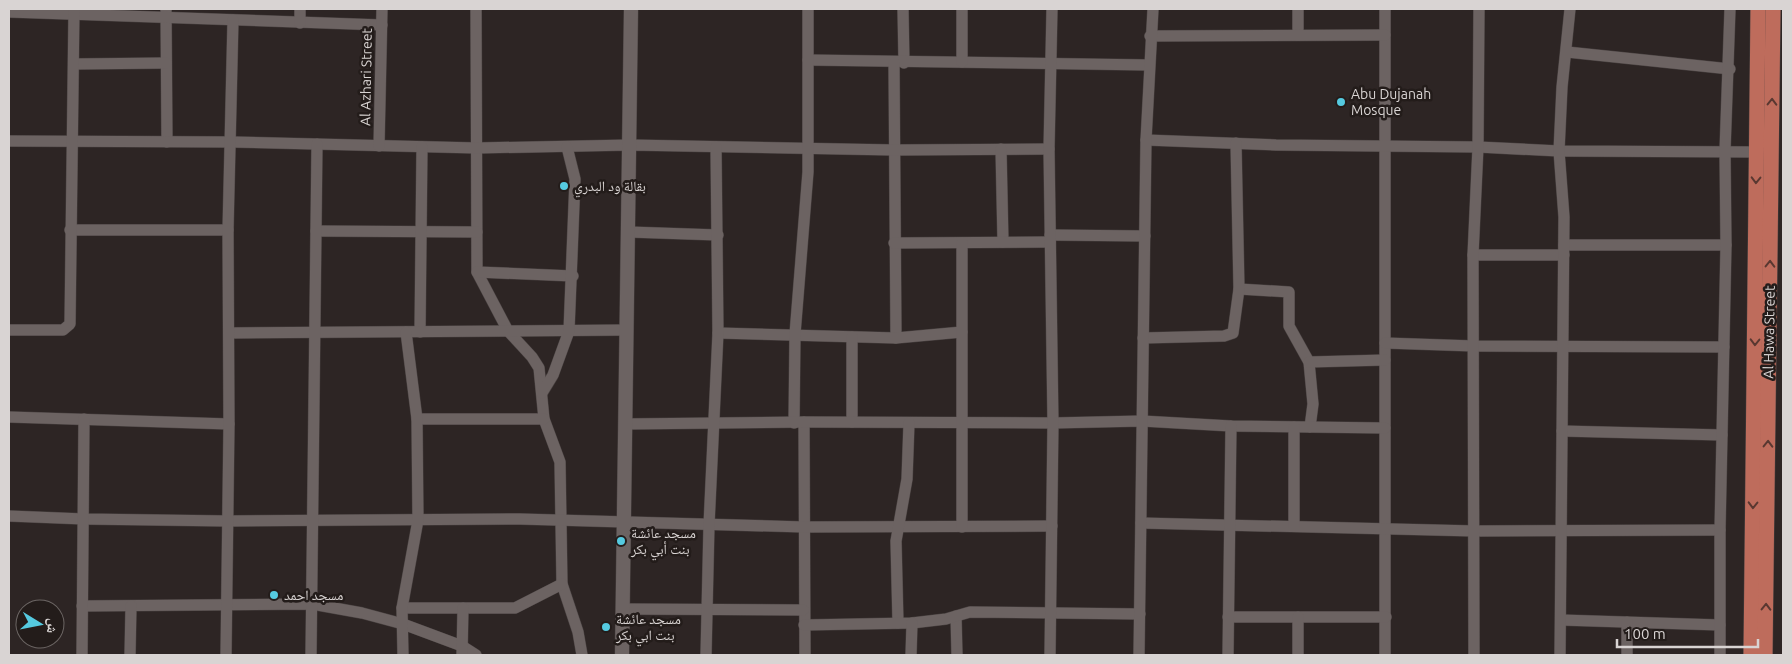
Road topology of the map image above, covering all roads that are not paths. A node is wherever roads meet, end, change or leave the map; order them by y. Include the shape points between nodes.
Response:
1 (300, 9) edge
2 (382, 9) edge
3 (476, 9) edge
4 (631, 9) edge
5 (808, 9) edge
6 (903, 9) edge
7 (962, 9) edge
8 (1052, 9) edge
9 (1153, 9) edge
10 (1298, 9) edge
11 (1385, 9) edge
12 (1479, 9) edge
13 (1570, 9) edge
14 (1730, 9) edge
15 (1758, 9) edge
16 (1773, 9) edge
17 (74, 11) edge
18 (9, 12) edge
19 (166, 12) edge
20 (233, 20) junction
21 (300, 23) junction
22 (382, 25) junction
23 (1298, 35) junction
24 (1385, 35) junction
25 (1150, 36) junction
26 (1567, 52) junction
27 (808, 60) junction
28 (962, 62) junction
29 (899, 63) junction
30 (74, 64) junction
31 (166, 64) junction
32 (1052, 64) junction
33 (1149, 65) junction
34 (1730, 69) junction
35 (73, 140) junction
36 (1146, 140) junction
37 (9, 141) edge
38 (167, 142) junction
39 (232, 142) junction
40 (318, 144) junction
41 (1236, 144) junction
42 (630, 145) junction
43 (379, 146) junction
44 (422, 147) junction
45 (567, 147) junction
46 (716, 147) junction
47 (807, 147) junction
48 (1386, 147) junction
49 (1478, 147) junction
50 (477, 148) junction
51 (1049, 148) junction
52 (1001, 149) junction
53 (894, 150) junction
54 (1559, 151) junction
55 (1726, 151) junction
56 (1757, 152) junction
57 (70, 230) junction
58 (228, 230) junction
59 (316, 231) junction
60 (421, 232) junction
61 (476, 232) junction
62 (628, 232) junction
63 (718, 235) junction
64 (1144, 236) junction
65 (1050, 238) junction
66 (1003, 242) junction
67 (894, 243) junction
68 (962, 243) junction
69 (1726, 245) junction
70 (1564, 250) junction
71 (1473, 255) junction
72 (477, 272) junction
73 (573, 276) junction
74 (1239, 289) junction
75 (9, 330) edge
76 (627, 330) junction
77 (569, 331) junction
78 (406, 332) junction
79 (420, 332) junction
80 (508, 332) junction
81 (962, 332) junction
82 (229, 333) junction
83 (315, 333) junction
84 (718, 333) junction
85 (795, 334) junction
86 (852, 337) junction
87 (896, 338) junction
88 (1143, 338) junction
89 (1385, 342) junction
90 (1474, 346) junction
91 (1563, 346) junction
92 (1724, 347) junction
93 (1384, 360) junction
94 (1309, 362) junction
95 (542, 393) junction
96 (9, 417) edge
97 (417, 418) junction
98 (84, 419) junction
99 (544, 419) junction
100 (1142, 421) junction
101 (799, 422) junction
102 (852, 422) junction
103 (713, 423) junction
104 (909, 423) junction
105 (962, 423) junction
106 (1053, 423) junction
107 (229, 424) junction
108 (625, 424) junction
109 (1231, 426) junction
110 (1310, 426) junction
111 (1294, 427) junction
112 (1385, 428) junction
113 (1562, 431) junction
114 (1722, 435) junction
115 (9, 516) edge
116 (84, 519) junction
117 (312, 519) junction
118 (418, 520) junction
119 (228, 521) junction
120 (562, 521) junction
121 (624, 523) junction
122 (1141, 523) junction
123 (709, 525) junction
124 (1052, 526) junction
125 (1229, 526) junction
126 (1294, 526) junction
127 (804, 527) junction
128 (898, 527) junction
129 (962, 527) junction
130 (1386, 528) junction
131 (1720, 530) junction
132 (1475, 531) junction
133 (1561, 532) junction
134 (562, 584) junction
135 (226, 604) junction
136 (312, 604) junction
137 (82, 606) junction
138 (131, 606) junction
139 (402, 608) junction
140 (463, 608) junction
141 (623, 609) junction
142 (707, 610) junction
143 (803, 610) junction
144 (1050, 613) junction
145 (1140, 614) junction
146 (956, 616) junction
147 (1228, 617) junction
148 (1298, 617) junction
149 (1386, 617) junction
150 (1561, 620) junction
151 (1627, 622) junction
152 (898, 623) junction
153 (912, 623) junction
154 (403, 624) junction
155 (804, 625) junction
156 (1720, 625) junction
157 (462, 651) edge
158 (82, 655) edge
159 (130, 655) edge
160 (226, 655) edge
161 (312, 655) edge
162 (403, 655) edge
163 (476, 655) edge
164 (582, 655) edge
165 (622, 655) edge
166 (706, 655) edge
167 (805, 655) edge
168 (911, 655) edge
169 (958, 655) edge
170 (1050, 655) edge
171 (1139, 655) edge
172 (1228, 655) edge
173 (1298, 655) edge
174 (1385, 655) edge
175 (1474, 655) edge
176 (1560, 655) edge
177 (1628, 655) edge
178 (1720, 655) edge
179 (1751, 655) edge
180 (1765, 655) edge

1 - 21 street
2 - 22 street, Al Azhari Street
3 - 50 street
4 - 42 street
5 - 27 street
6 - 29 street
7 - 28 street
8 - 32 street
9 - 25 street
10 - 23 street
11 - 24 street
12 - 49 street
13 - 26 street
14 - 34 street
15 - 56 highway, Al Hawa Street
180 -> 16 highway, Al Hawa Street
17 - 18 street
17 - 19 street
17 - 30 street
19 - 20 street
19 - 31 street
20 - 21 street
20 - 39 street
21 - 22 street
22 - 43 street, Al Azhari Street
23 - 24 street
23 - 25 street
24 - 48 street
25 - 33 street
26 - 34 street
26 - 54 street
27 - 29 street
27 - 47 street
28 - 29 street
28 - 32 street
29 - 53 street
30 - 31 street
30 - 35 street
31 - 38 street
32 - 33 street
32 - 51 street
33 - 36 street
34 - 55 street
35 - 37 street
35 - 38 street
35 - 57 street
36 - 41 street
36 - 64 street
38 - 39 street
39 - 40 street
39 - 58 street
40 - 43 street
40 - 59 street
41 - 48 street
41 - 74 street
42 - 45 street
42 - 46 street
42 - 62 street
43 - 44 street
44 - 50 street
44 - 60 street
45 - 50 street
45 - 73 street via 575,179
46 - 47 street
46 - 63 street
47 - 53 street
47 - 85 street via 808,172
48 - 49 street
48 - 89 street
49 - 54 street
49 - 71 street
50 - 61 street
51 - 52 street
51 - 65 street
52 - 53 street
52 - 66 street
53 - 67 street
54 - 55 street
54 - 70 street
55 - 56 street
55 - 69 street
56 -> 179 highway, Al Hawa Street
57 - 58 street
57 - 75 street via 68,328
58 - 82 street
59 - 60 street
59 - 83 street
60 - 61 street
60 - 79 street
61 - 72 street
62 - 63 street
62 - 76 street
63 - 84 street
64 - 65 street
64 - 88 street
65 - 66 street
65 - 106 street
66 - 68 street
67 - 68 street
67 - 87 street
68 - 81 street
69 - 70 street
69 - 92 street
70 - 71 street
70 - 91 street
71 - 90 street
72 - 73 street
72 - 80 street
73 - 77 street
74 - 88 street via 1231,334
74 - 94 street via 1289,292 1289,326
76 - 77 street
76 - 108 street
77 - 80 street
77 - 95 street via 553,375
78 - 79 street
78 - 83 street
78 - 97 street
79 - 80 street
80 - 95 street via 539,368
81 - 87 street
81 - 105 street
82 - 83 street
82 - 107 street
83 - 117 street
84 - 85 street
84 - 103 street
85 - 86 street
85 - 101 street
86 - 87 street
86 - 102 street
88 - 100 street
89 - 90 street
89 - 93 street
90 - 91 street
90 - 132 street
91 - 92 street
91 - 113 street
92 - 114 street
93 - 94 street
93 - 112 street
94 - 110 street
95 - 99 street
96 - 98 street
97 - 99 street
97 - 118 street
98 - 107 street
98 - 116 street
99 - 120 street via 560,462
100 - 106 street
100 - 109 street
100 - 122 street
101 - 102 street
101 - 103 street
101 - 127 street
102 - 104 street
103 - 108 street
103 - 123 street
104 - 105 street
104 - 128 street via 907,479
105 - 106 street
105 - 129 street
106 - 124 street
107 - 119 street
108 - 121 street
109 - 111 street
109 - 125 street
110 - 111 street
110 - 112 street
111 - 126 street
112 - 130 street
113 - 114 street
113 - 133 street
114 - 131 street
115 - 116 street
116 - 119 street
116 - 137 street
117 - 118 street
117 - 119 street
117 - 136 street
118 - 120 street
118 - 139 street
119 - 135 street
120 - 121 street
120 - 134 street
121 - 123 street
121 - 141 street
122 - 125 street
122 - 145 street
123 - 127 street
123 - 142 street
124 - 129 street
124 - 144 street
125 - 126 street
125 - 147 street
126 - 130 street
127 - 128 street
127 - 143 street
128 - 129 street
128 - 152 street via 895,549
130 - 132 street
130 - 149 street
131 - 133 street
131 - 156 street
132 - 133 street
132 - 175 street
133 - 150 street
134 - 140 street via 515,608
134 - 164 street
135 - 136 street
135 - 138 street
135 - 160 street
136 - 154 street
136 - 161 street
137 - 138 street
137 - 158 street
138 - 159 street
139 - 140 street
139 - 154 street
140 - 157 street
141 - 142 street
141 - 165 street
142 - 143 street
142 - 166 street
143 - 155 street
144 - 145 street
144 - 146 street via 970,612
144 - 170 street
145 - 171 street
146 - 153 street
146 - 169 street
147 - 148 street
147 - 172 street
148 - 149 street
148 - 173 street
149 - 174 street
150 - 151 street
150 - 176 street
151 - 156 street
151 - 177 street
152 - 153 street
152 - 155 street
153 - 168 street
154 - 157 street
154 - 162 street
155 - 167 street
156 - 178 street
157 - 163 street

